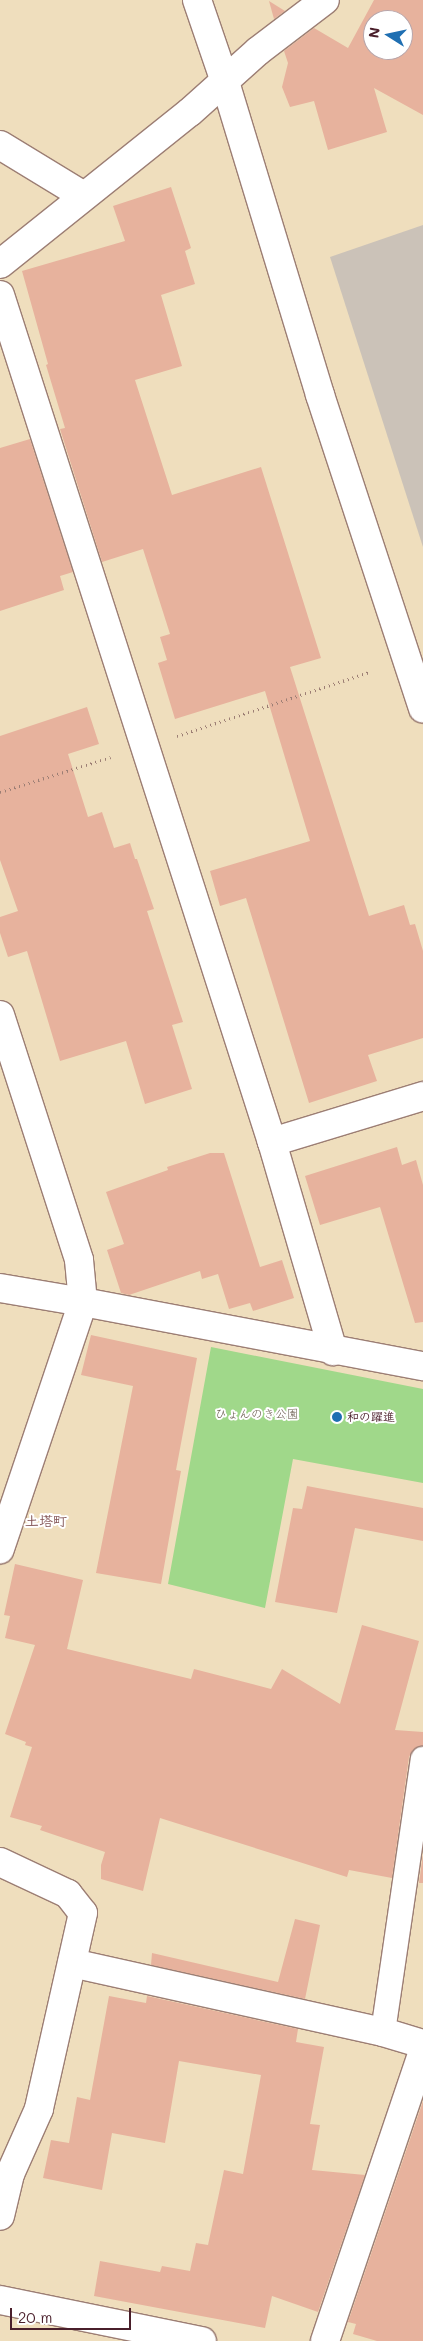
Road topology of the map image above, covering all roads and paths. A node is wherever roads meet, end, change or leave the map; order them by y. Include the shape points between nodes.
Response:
1 (196, 0) edge
2 (325, 0) edge
3 (225, 82) junction
4 (0, 144) edge
5 (84, 196) junction
6 (0, 264) edge
7 (0, 295) edge
8 (370, 672) dead end
9 (423, 708) edge
10 (145, 746) junction
11 (0, 792) edge
12 (0, 1015) edge
13 (423, 1096) edge
14 (272, 1142) junction
15 (0, 1288) edge
16 (83, 1302) junction
17 (333, 1351) junction
18 (423, 1366) edge
19 (8, 1501) edge
20 (0, 1549) edge
21 (423, 1759) edge
22 (0, 1862) edge
23 (72, 1963) junction
24 (383, 2032) junction
25 (423, 2044) edge
26 (423, 2052) edge
27 (0, 2216) edge
28 (0, 2300) edge
29 (202, 2341) edge
30 (325, 2341) edge

1 - 3 street
2 - 3 street
3 - 5 street
3 - 9 street via 320,395
4 - 5 street
5 - 6 street
7 - 10 street
8 - 10 path
10 - 11 path
10 - 14 street
12 - 16 street via 79,1260
13 - 14 street
14 - 17 street
15 - 16 street
16 - 17 street
16 - 19 street
17 - 18 street
19 - 20 street
21 - 24 lane
22 - 23 street via 68,1894 83,1913
23 - 24 street
23 - 27 street via 39,2108 10,2174
24 - 25 street
26 - 30 street
28 - 29 street

